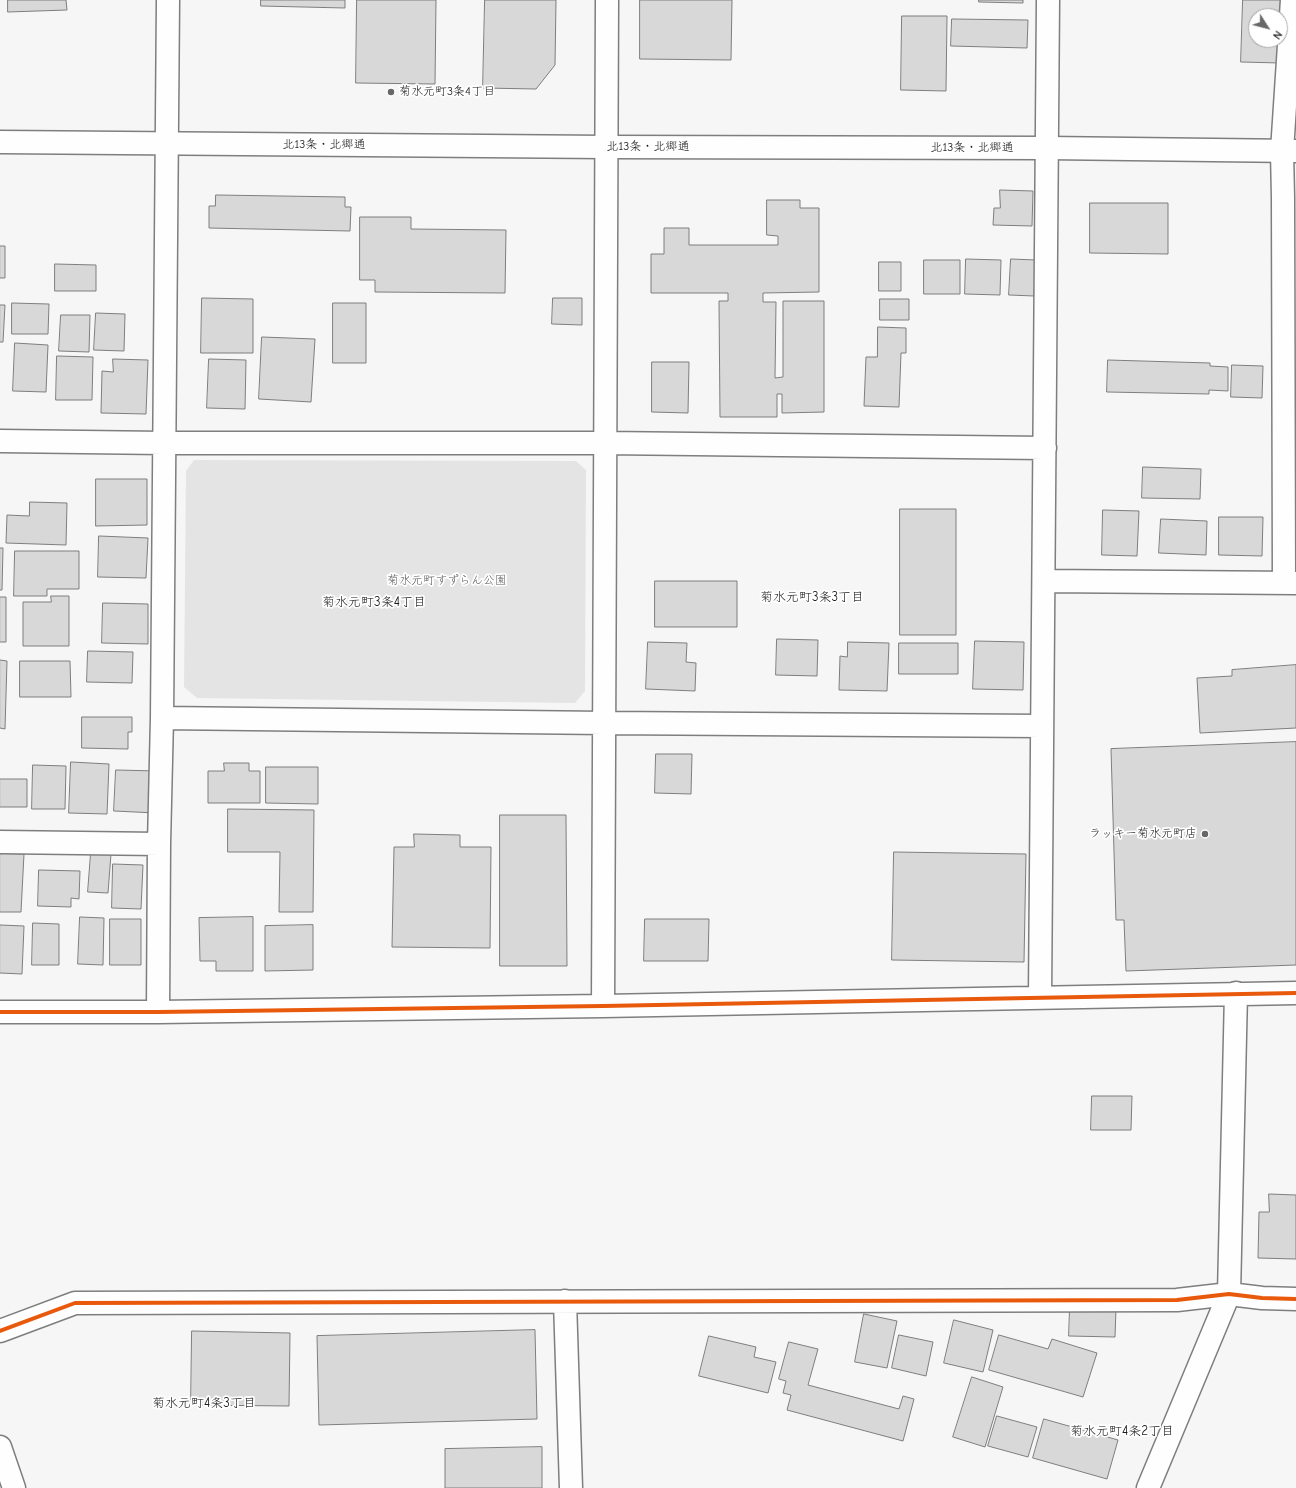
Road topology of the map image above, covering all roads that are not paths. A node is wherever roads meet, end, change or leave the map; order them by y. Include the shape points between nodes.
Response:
1 (168, 0) edge
2 (607, 0) edge
3 (1048, 0) edge
4 (1292, 0) edge
5 (0, 142) edge
6 (168, 144) junction
7 (606, 147) junction
8 (1047, 148) junction
9 (1289, 151) edge
10 (0, 441) edge
11 (164, 443) junction
12 (605, 443) junction
13 (1045, 448) junction
14 (1044, 581) junction
15 (1290, 583) edge
16 (162, 718) junction
17 (605, 723) junction
18 (1042, 726) junction
19 (0, 842) edge
20 (159, 844) junction
21 (1236, 993) junction
22 (1296, 993) edge
23 (1040, 998) junction
24 (603, 1006) junction
25 (0, 1012) edge
26 (158, 1012) junction
27 (1229, 1294) junction
28 (1296, 1299) edge
29 (565, 1301) junction
30 (0, 1331) edge
31 (0, 1447) edge
32 (14, 1488) edge
33 (571, 1488) edge
34 (1148, 1488) edge

1 - 6 street
2 - 7 street
3 - 8 street
4 - 9 street
5 - 6 street, 北13条・北郷通
6 - 7 street, 北13条・北郷通
6 - 11 street
7 - 8 street, 北13条・北郷通
7 - 12 street
8 - 9 street, 北13条・北郷通
8 - 13 street
9 - 15 street via 1283,206
10 - 11 street
11 - 12 street
11 - 16 street
12 - 13 street
12 - 17 street
13 - 14 street
14 - 15 street
14 - 18 street
16 - 17 street
16 - 20 street
17 - 18 street
17 - 24 street
18 - 23 street
19 - 20 street
20 - 26 street
21 - 22 street
21 - 23 street
21 - 27 street
23 - 24 street
24 - 26 street
25 - 26 street
27 - 28 street
27 - 29 street via 1177,1300
27 - 34 street
29 - 30 street via 75,1303
29 - 33 street
31 - 32 street

